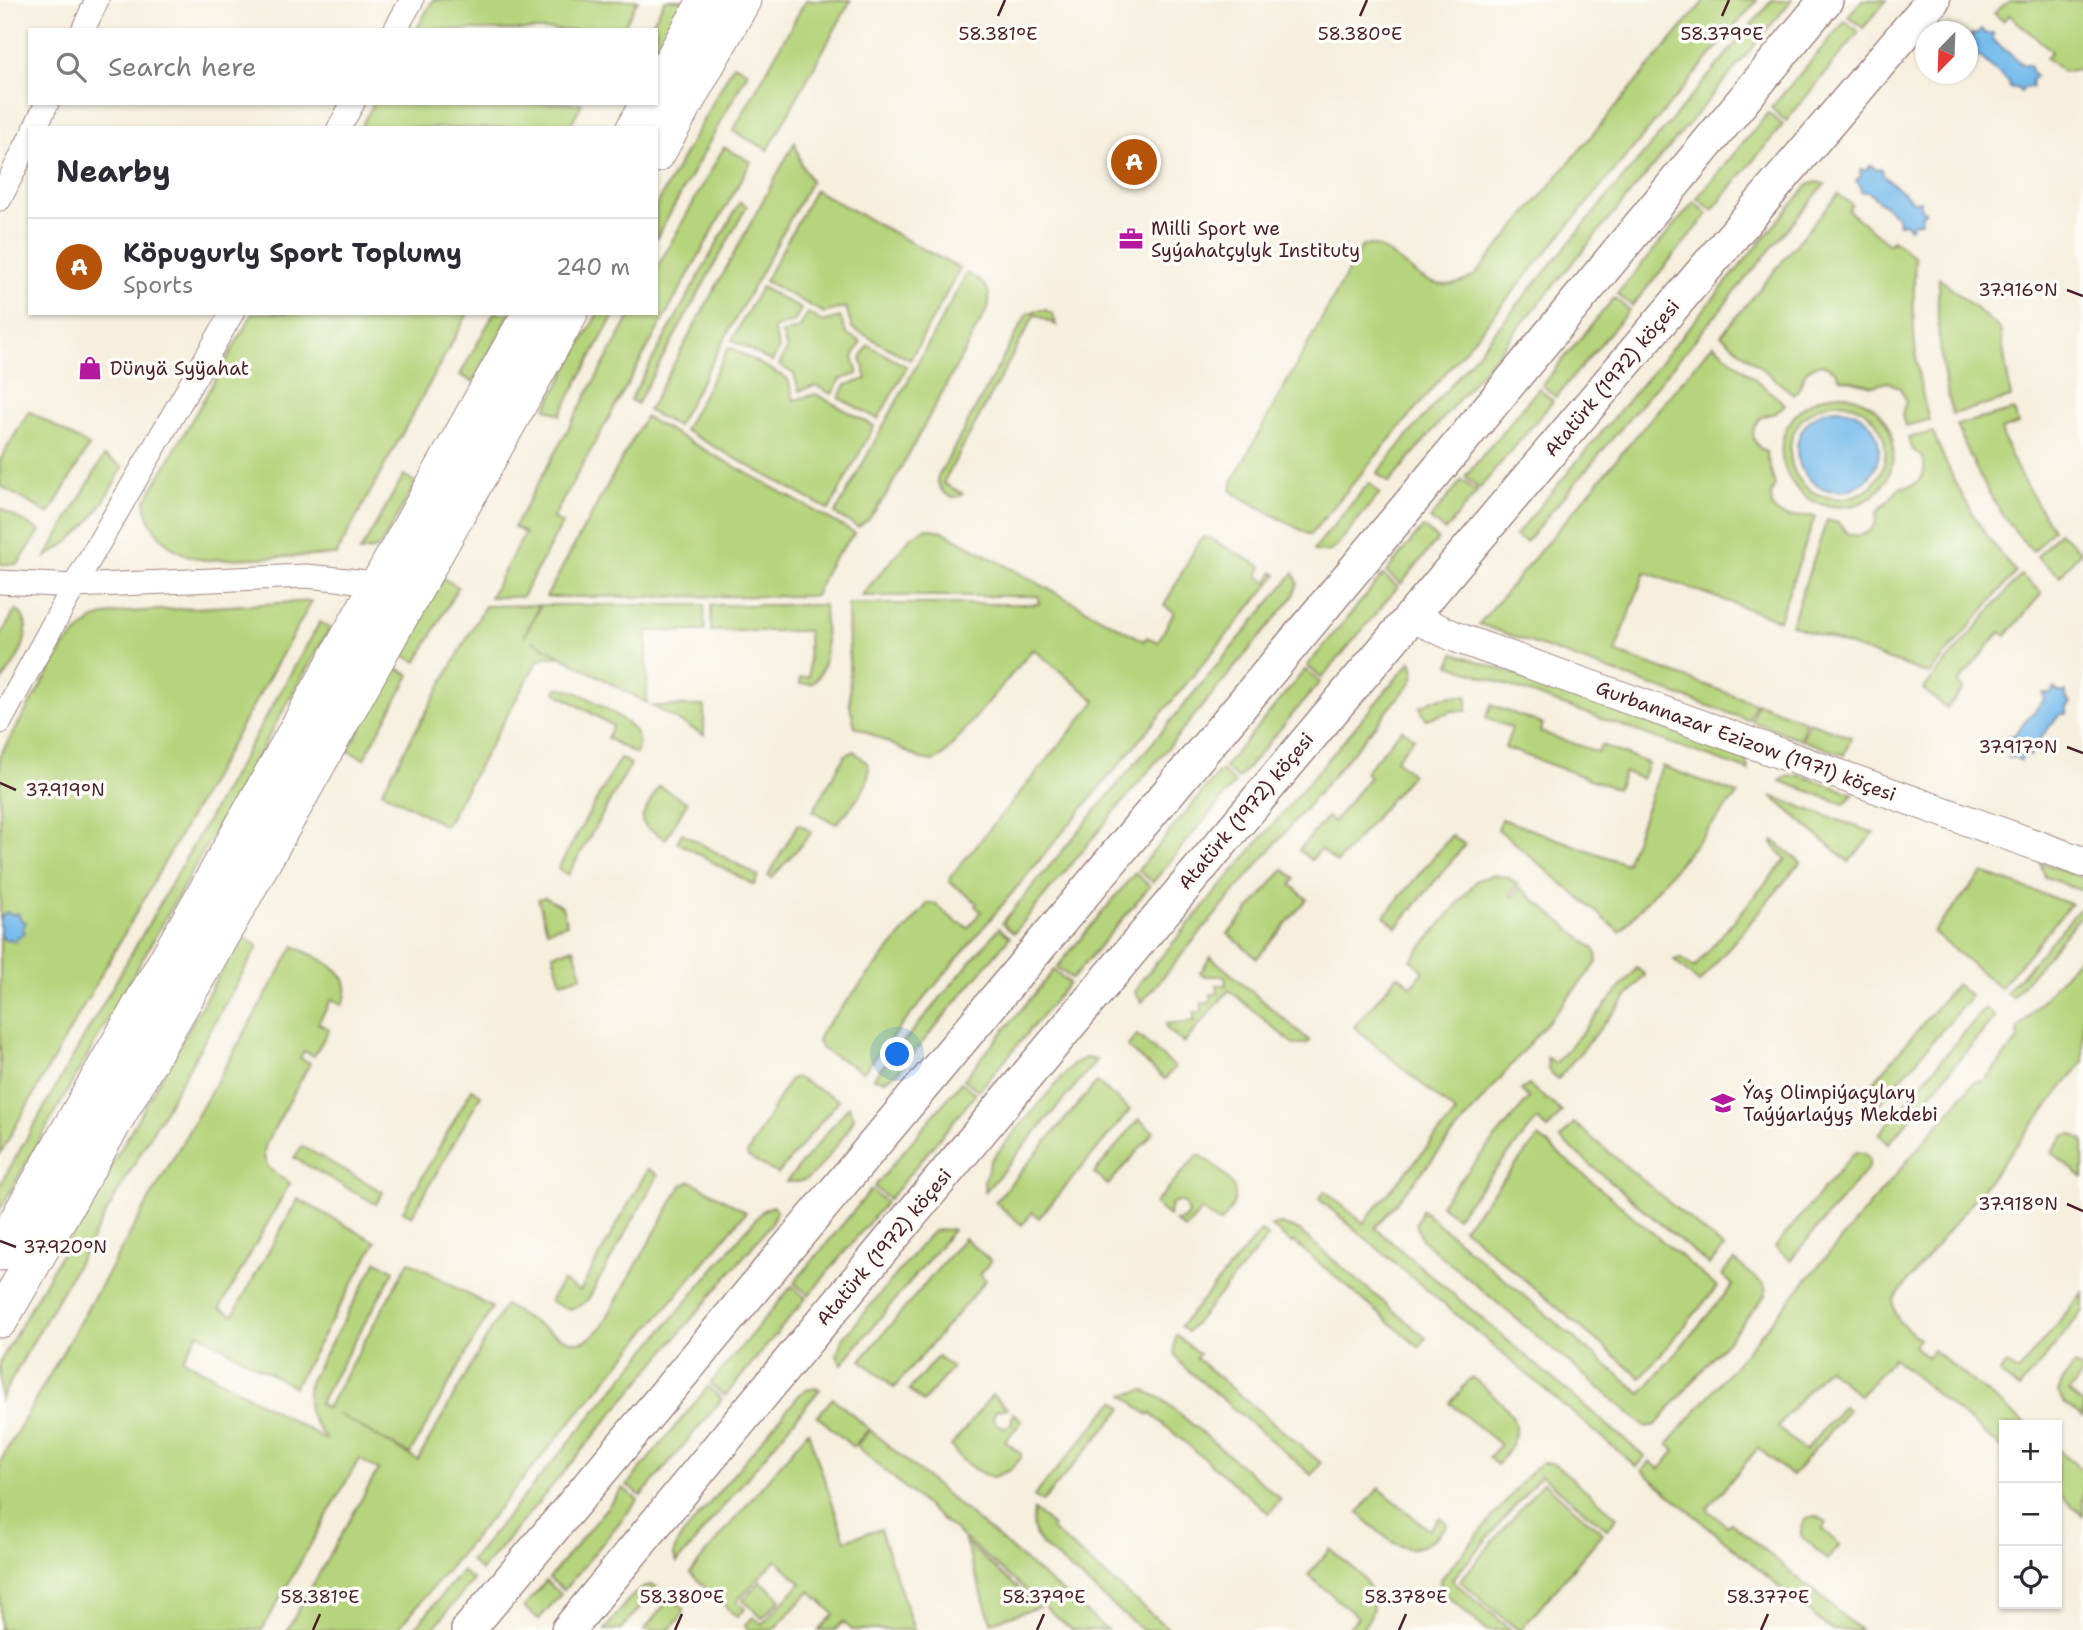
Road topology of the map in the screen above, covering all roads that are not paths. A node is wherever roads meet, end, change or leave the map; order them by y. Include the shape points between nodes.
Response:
1 (97, 0) edge
2 (412, 0) edge
3 (707, 0) edge
4 (742, 0) edge
5 (1826, 0) edge
6 (1933, 0) edge
7 (84, 28) edge
8 (396, 28) edge
9 (658, 86) edge
10 (46, 105) edge
11 (352, 105) edge
12 (648, 105) edge
13 (36, 126) edge
14 (340, 126) edge
15 (636, 126) edge
16 (28, 142) edge
17 (658, 150) edge
18 (0, 199) edge
19 (231, 315) edge
20 (530, 315) edge
21 (568, 315) edge
22 (0, 582) edge
23 (379, 583) junction
24 (74, 586) junction
25 (1410, 616) junction
26 (0, 722) edge
27 (2083, 862) edge
28 (0, 1252) edge
29 (0, 1319) edge
30 (468, 1630) edge
31 (568, 1630) edge

1 - 7 street
2 - 8 street
3 - 9 main road
4 - 17 main road
5 - 30 main road
6 - 25 main road, Atatürk (1972) köçesi
10 - 13 street
11 - 14 street
12 - 15 main road
16 - 18 street
19 - 24 street
20 - 23 main road
21 - 29 main road
22 - 24 street
23 - 24 street via 306,576
23 - 28 main road
24 - 26 street
25 - 27 street, Gurbannazar Ezizow (1971) köçesi via 1458,638
25 - 31 main road, Atatürk (1972) köçesi

